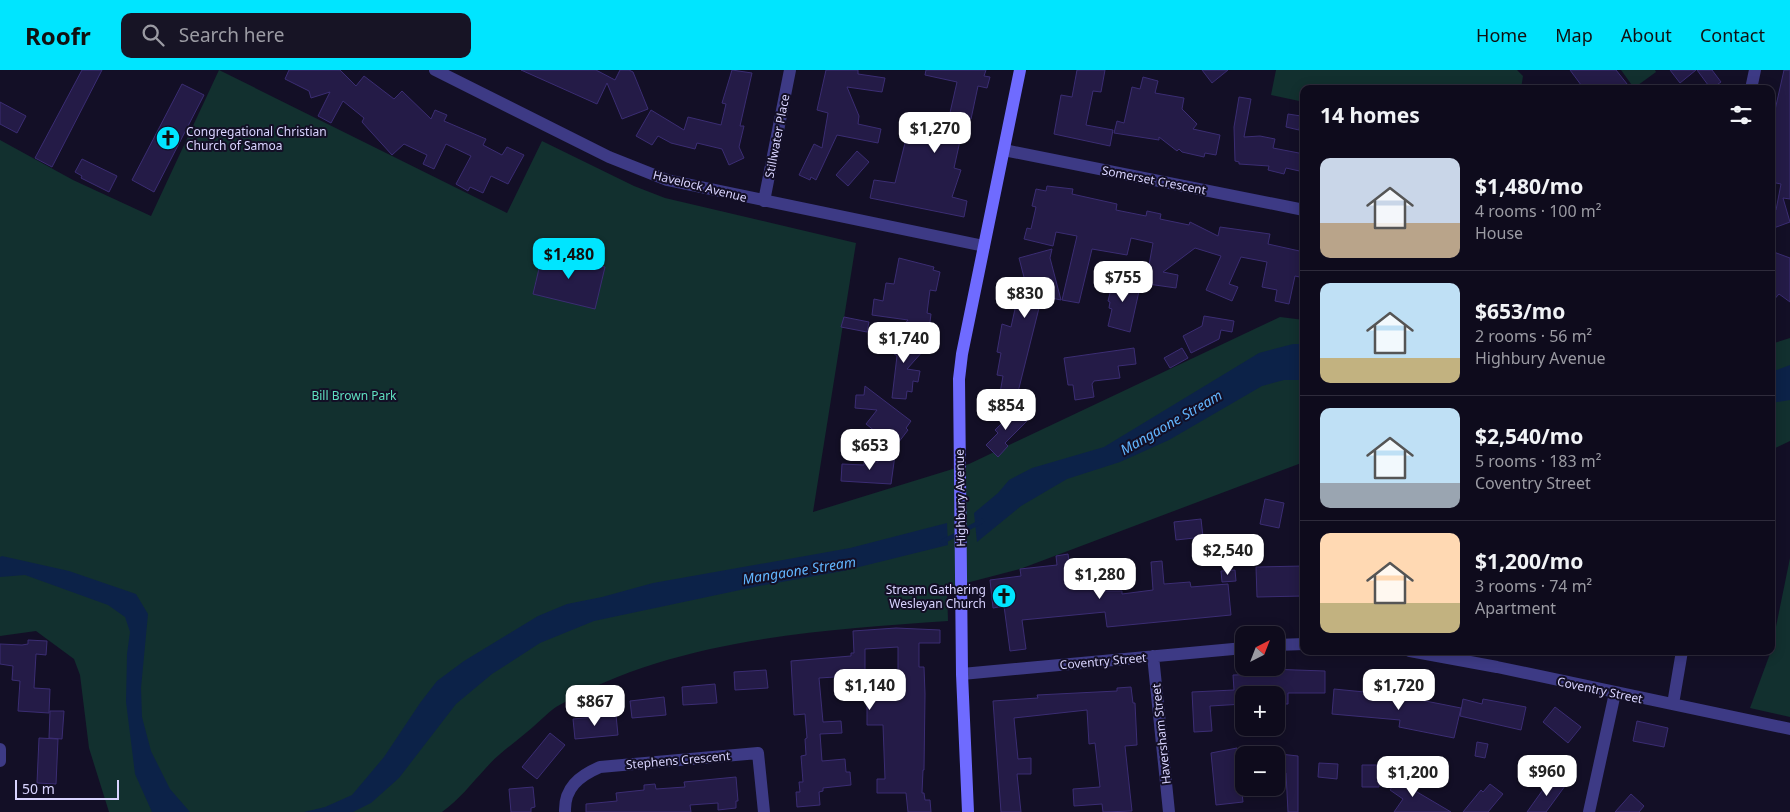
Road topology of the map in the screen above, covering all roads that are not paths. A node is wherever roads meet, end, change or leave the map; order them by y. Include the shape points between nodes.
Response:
1 (435, 70) edge
2 (790, 70) edge
3 (1020, 70) edge
4 (1755, 70) edge
5 (1752, 85) edge
6 (1004, 150) junction
7 (764, 201) junction
8 (1300, 209) edge
9 (984, 246) junction
10 (1300, 644) edge
11 (1285, 645) edge
12 (1235, 649) edge
13 (1432, 655) edge
14 (1681, 655) edge
15 (1153, 656) junction
16 (962, 674) junction
17 (1615, 694) junction
18 (1673, 704) junction
19 (1790, 729) edge
20 (0, 749) edge
21 (0, 761) edge
22 (565, 812) edge
23 (764, 812) edge
24 (968, 812) edge
25 (1169, 812) edge
26 (1589, 812) edge

1 - 7 street, Havelock Avenue via 643,172 690,186
2 - 7 street, Stillwater Place
3 - 6 street, Highbury Avenue
4 - 5 street
6 - 8 street, Somerset Crescent
6 - 9 street, Highbury Avenue
7 - 9 street, Havelock Avenue
9 - 16 street, Highbury Avenue via 959,379
10 - 11 street
12 - 15 street, Coventry Street
13 - 17 street, Coventry Street
14 - 18 street
15 - 16 street, Coventry Street
15 - 25 street, Haversham Street
16 - 24 street, Highbury Avenue
17 - 18 street, Coventry Street
17 - 26 street
18 - 19 street, Coventry Street
20 - 21 street
22 - 23 street, Stephens Crescent via 566,797 571,788 579,778 600,767 758,753

